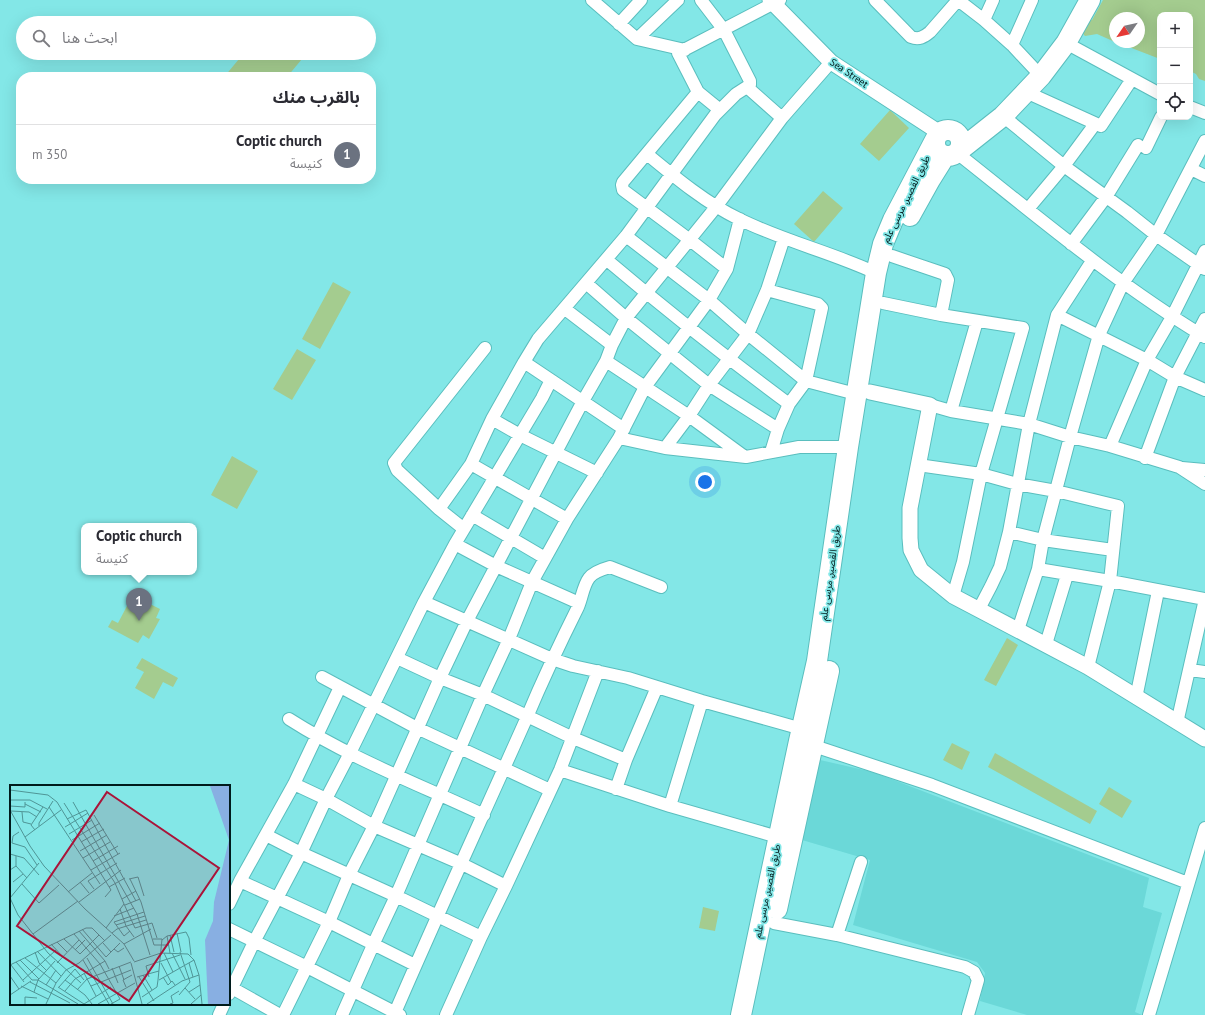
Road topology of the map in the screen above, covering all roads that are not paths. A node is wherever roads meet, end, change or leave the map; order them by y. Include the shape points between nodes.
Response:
1 (592, 0) edge
2 (641, 0) edge
3 (678, 0) edge
4 (701, 0) edge
5 (875, 0) edge
6 (958, 0) edge
7 (994, 0) edge
8 (1032, 0) edge
9 (1090, 0) edge
10 (774, 1) edge
11 (984, 20) junction
12 (619, 24) junction
13 (724, 30) junction
14 (637, 39) junction
15 (1066, 43) junction
16 (1012, 45) junction
17 (685, 50) junction
18 (830, 62) junction
19 (1041, 76) junction
20 (1132, 79) junction
21 (747, 87) junction
22 (698, 92) junction
23 (1026, 92) junction
24 (1157, 92) edge
25 (1193, 108) edge
26 (720, 110) junction
27 (1205, 113) edge
28 (1003, 116) junction
29 (782, 118) junction
30 (1158, 120) edge
31 (1095, 124) junction
32 (937, 136) junction
33 (1205, 141) edge
34 (954, 153) junction
35 (647, 154) junction
36 (1064, 166) junction
37 (1191, 169) junction
38 (672, 175) junction
39 (1205, 176) edge
40 (1106, 197) junction
41 (716, 207) junction
42 (647, 209) junction
43 (1028, 209) junction
44 (740, 219) junction
45 (1156, 235) junction
46 (626, 236) junction
47 (784, 238) junction
48 (690, 240) junction
49 (1071, 244) junction
50 (1205, 251) edge
51 (892, 256) junction
52 (607, 260) junction
53 (1092, 261) junction
54 (1202, 266) edge
55 (666, 268) junction
56 (727, 269) junction
57 (876, 273) junction
58 (586, 283) junction
59 (1123, 283) junction
60 (767, 290) junction
61 (646, 294) junction
62 (709, 300) junction
63 (883, 302) junction
64 (565, 309) junction
65 (940, 315) junction
66 (1057, 315) junction
67 (1172, 317) junction
68 (626, 318) junction
69 (1205, 319) edge
70 (977, 321) junction
71 (689, 327) junction
72 (748, 334) junction
73 (1099, 335) junction
74 (1201, 335) edge
75 (612, 345) junction
76 (485, 348) dead end
77 (669, 353) junction
78 (729, 360) junction
79 (1147, 360) junction
80 (606, 361) junction
81 (524, 362) junction
82 (1175, 376) junction
83 (550, 380) junction
84 (806, 381) junction
85 (709, 385) junction
86 (645, 387) junction
87 (1205, 390) edge
88 (863, 393) junction
89 (583, 401) junction
90 (789, 404) junction
91 (930, 405) junction
92 (951, 411) junction
93 (689, 416) junction
94 (492, 419) junction
95 (997, 420) junction
96 (1029, 424) junction
97 (778, 429) junction
98 (621, 434) junction
99 (520, 435) junction
100 (1070, 437) junction
101 (1110, 446) junction
102 (848, 447) junction
103 (665, 448) junction
104 (771, 452) junction
105 (557, 453) junction
106 (746, 457) junction
107 (1145, 458) junction
108 (471, 464) junction
109 (918, 465) junction
110 (1178, 467) junction
111 (1205, 470) edge
112 (596, 473) junction
113 (981, 474) junction
114 (494, 478) junction
115 (1017, 484) junction
116 (1205, 484) edge
117 (1056, 491) junction
118 (532, 500) junction
119 (439, 509) junction
120 (472, 515) junction
121 (567, 519) junction
122 (464, 528) junction
123 (1009, 532) junction
124 (511, 538) junction
125 (1043, 540) junction
126 (455, 544) junction
127 (1113, 550) junction
128 (545, 558) junction
129 (496, 566) junction
130 (1038, 569) junction
131 (1068, 575) junction
132 (1110, 581) junction
133 (532, 582) junction
134 (661, 587) dead end
135 (1158, 591) junction
136 (953, 596) junction
137 (1205, 600) edge
138 (424, 602) junction
139 (580, 603) junction
140 (979, 609) junction
141 (467, 621) junction
142 (1018, 630) junction
143 (509, 639) junction
144 (1046, 644) junction
145 (396, 658) junction
146 (552, 659) junction
147 (1088, 667) junction
148 (1190, 670) junction
149 (598, 671) junction
150 (1205, 672) edge
151 (322, 677) dead end
152 (440, 678) junction
153 (340, 687) junction
154 (657, 688) junction
155 (483, 695) junction
156 (1136, 698) junction
157 (702, 701) junction
158 (374, 705) junction
159 (527, 717) junction
160 (289, 719) dead end
161 (1177, 723) junction
162 (417, 728) junction
163 (317, 737) junction
164 (573, 738) junction
165 (805, 738) junction
166 (1205, 740) edge
167 (460, 748) junction
168 (350, 753) junction
169 (626, 760) junction
170 (504, 768) junction
171 (560, 770) junction
172 (397, 775) junction
173 (294, 784) junction
174 (616, 789) junction
175 (550, 790) junction
176 (439, 794) junction
177 (326, 799) junction
178 (670, 806) junction
179 (484, 815) junction
180 (374, 826) junction
181 (1205, 828) edge
182 (266, 835) junction
183 (778, 837) junction
184 (418, 845) junction
185 (301, 853) junction
186 (861, 862) dead end
187 (462, 864) junction
188 (349, 875) junction
189 (240, 882) junction
190 (1188, 883) junction
191 (506, 886) junction
192 (396, 896) junction
193 (278, 898) junction
194 (230, 902) edge
195 (437, 916) junction
196 (329, 922) junction
197 (774, 923) junction
198 (230, 930) edge
199 (837, 935) junction
200 (481, 937) junction
201 (254, 942) junction
202 (373, 944) junction
203 (415, 965) junction
204 (307, 967) junction
205 (230, 991) edge
206 (352, 991) junction
207 (224, 1005) edge
208 (396, 1014) edge
209 (219, 1015) edge
210 (281, 1015) edge
211 (342, 1015) edge
212 (446, 1015) edge
213 (741, 1015) edge
214 (755, 1015) edge
215 (968, 1015) edge
216 (1149, 1015) edge

1 - 12 street
2 - 12 street
3 - 14 street
4 - 13 street
5 - 6 street via 915,39 930,32
6 - 11 street
7 - 11 street
8 - 16 street
9 - 15 main road, طريق القصير, مرسى علم
10 - 13 street
10 - 18 street, Sea Street
11 - 16 street
12 - 14 street
13 - 17 street
13 - 21 street via 750,81
14 - 17 street
15 - 19 main road, طريق القصير, مرسى علم
15 - 20 street
16 - 19 street
17 - 22 street via 678,53
18 - 29 street
18 - 32 street, Sea Street
19 - 23 main road, طريق القصير, مرسى علم
20 - 24 street
20 - 31 street via 1101,126
21 - 26 street
21 - 29 street
22 - 26 street
22 - 35 street
23 - 28 main road, طريق القصير, مرسى علم
23 - 31 street
25 - 27 street
26 - 38 street
28 - 34 main road, طريق القصير, مرسى علم
28 - 36 street
29 - 41 street
30 - 40 street
31 - 36 street
32 - 34 main road via 947,130 955,132 961,138 962,142
32 - 57 main road, طريق القصير, مرسى علم via 893,220 883,244
33 - 37 street
34 - 43 street
34 - 51 main road, طريق القصير, مرسى علم via 916,205
35 - 38 street
35 - 42 street via 623,182 622,188
36 - 40 street
36 - 43 street
37 - 39 street
37 - 45 street
38 - 41 street
38 - 42 street
40 - 45 street
40 - 49 street
41 - 44 street
41 - 48 street
42 - 46 street
42 - 48 street
43 - 49 street
44 - 47 street
44 - 56 street
45 - 54 street
45 - 59 street
46 - 52 street
46 - 55 street
47 - 57 street
47 - 60 street
48 - 55 street
48 - 56 street
49 - 53 street
50 - 54 street
51 - 63 main road, طريق القصير, مرسى علم
51 - 65 street via 945,274 948,280
52 - 58 street
52 - 61 street
53 - 59 street
53 - 66 street
54 - 67 street
55 - 61 street
55 - 62 street
56 - 62 street
57 - 88 main road, طريق القصير, مرسى علم
58 - 64 street
58 - 68 street
59 - 67 street
59 - 73 street
60 - 72 street
60 - 84 street via 818,304 822,308
61 - 68 street
61 - 71 street
62 - 71 street
62 - 72 street
63 - 65 street
63 - 88 main road, طريق القصير, مرسى علم
64 - 75 street
64 - 81 street via 538,339
65 - 70 street
66 - 73 street
66 - 96 street
67 - 74 street
67 - 79 street
68 - 75 street
68 - 77 street
69 - 74 street
70 - 92 street
70 - 95 street via 1023,328
71 - 77 street
71 - 78 street
72 - 78 street
72 - 84 street
73 - 79 street
73 - 100 street
74 - 82 street
75 - 80 street
76 - 119 street via 394,463 397,470
77 - 85 street
77 - 86 street
78 - 85 street
78 - 90 street
79 - 82 street
79 - 101 street
80 - 86 street
80 - 89 street
81 - 83 street
81 - 94 street
82 - 87 street
82 - 107 street
83 - 89 street
83 - 99 street
84 - 88 street
84 - 90 street
85 - 93 street
85 - 97 street
86 - 93 street
86 - 98 street
88 - 91 street
88 - 102 main road, طريق القصير, مرسى علم
88 - 165 main road, طريق القصير, مرسى علم via 832,655
89 - 98 street
89 - 105 street
90 - 97 street
91 - 92 street
91 - 109 street
92 - 95 street
93 - 103 street
93 - 106 street
94 - 99 street
94 - 108 street
95 - 96 street
95 - 113 street
96 - 100 street
96 - 115 street
97 - 104 street
98 - 103 street
98 - 112 street
99 - 105 street
99 - 114 street
100 - 101 street
100 - 117 street
101 - 107 street
102 - 104 street via 799,447
102 - 165 main road, طريق القصير, مرسى علم
103 - 106 street
104 - 106 street
105 - 112 street
105 - 118 street
107 - 110 street
108 - 114 street
108 - 119 street
109 - 113 street
109 - 136 street via 910,508 911,550 921,570
110 - 111 street
110 - 116 street
112 - 121 street
113 - 115 street
113 - 136 street via 963,562
114 - 118 street
114 - 120 street
115 - 117 street
115 - 123 street
117 - 125 street
117 - 127 street via 1118,506
118 - 121 street
118 - 124 street
119 - 122 street
120 - 122 street
120 - 124 street
121 - 128 street
122 - 126 street
123 - 125 street
123 - 140 street via 1000,567
124 - 128 street
124 - 129 street
125 - 127 street
125 - 130 street
126 - 129 street
126 - 138 street
127 - 132 street
128 - 133 street
129 - 133 street
129 - 141 street
130 - 131 street
130 - 142 street
131 - 132 street
131 - 144 street
132 - 135 street
132 - 147 street
133 - 139 street
133 - 143 street
134 - 139 street via 610,567 588,579
135 - 137 street
135 - 156 street
136 - 140 street
137 - 148 street
138 - 141 street
138 - 145 street
139 - 146 street
140 - 142 street
141 - 143 street
141 - 152 street
142 - 144 street
143 - 146 street
143 - 155 street
144 - 147 street
145 - 152 street
145 - 158 street
146 - 149 street
146 - 159 street
147 - 156 street
148 - 150 street
148 - 161 street
149 - 154 street
149 - 164 street
151 - 153 street
152 - 155 street
152 - 162 street
153 - 158 street
153 - 163 street
154 - 157 street
154 - 169 street
155 - 159 street
155 - 167 street
156 - 161 street
157 - 165 street
157 - 178 street
158 - 162 street
158 - 168 street
159 - 164 street
159 - 170 street
160 - 163 street
161 - 166 street
162 - 167 street
162 - 172 street
163 - 168 street
163 - 173 street
164 - 169 street
164 - 171 street
165 - 183 main road, طريق القصير, مرسى علم
165 - 190 street
165 - 197 main road, طريق القصير, مرسى علم
167 - 170 street
167 - 176 street
168 - 172 street
168 - 177 street
169 - 174 street
170 - 175 street
170 - 179 street
171 - 174 street
171 - 175 street
172 - 176 street
172 - 180 street
173 - 177 street
173 - 182 street
174 - 178 street
175 - 191 street
176 - 179 street
176 - 184 street
177 - 180 street
177 - 185 street
178 - 183 street
179 - 187 street
180 - 184 street
180 - 188 street
181 - 190 street
182 - 185 street
182 - 189 street
183 - 213 main road, طريق القصير, مرسى علم
184 - 187 street
184 - 192 street
185 - 188 street
185 - 193 street
186 - 199 street
187 - 191 street
187 - 195 street
188 - 192 street
188 - 196 street
189 - 193 street
189 - 194 street
190 - 216 street
191 - 200 street
192 - 195 street
192 - 202 street
193 - 196 street
193 - 201 street
195 - 200 street
195 - 203 street
196 - 202 street
196 - 204 street
197 - 199 street
197 - 214 main road, طريق القصير, مرسى علم
198 - 201 street
199 - 215 street via 970,969 978,980
200 - 212 street
201 - 204 street
201 - 205 street
202 - 203 street
202 - 206 street
203 - 208 street
204 - 206 street
204 - 210 street
205 - 210 street
206 - 208 street
206 - 211 street
207 - 209 street

